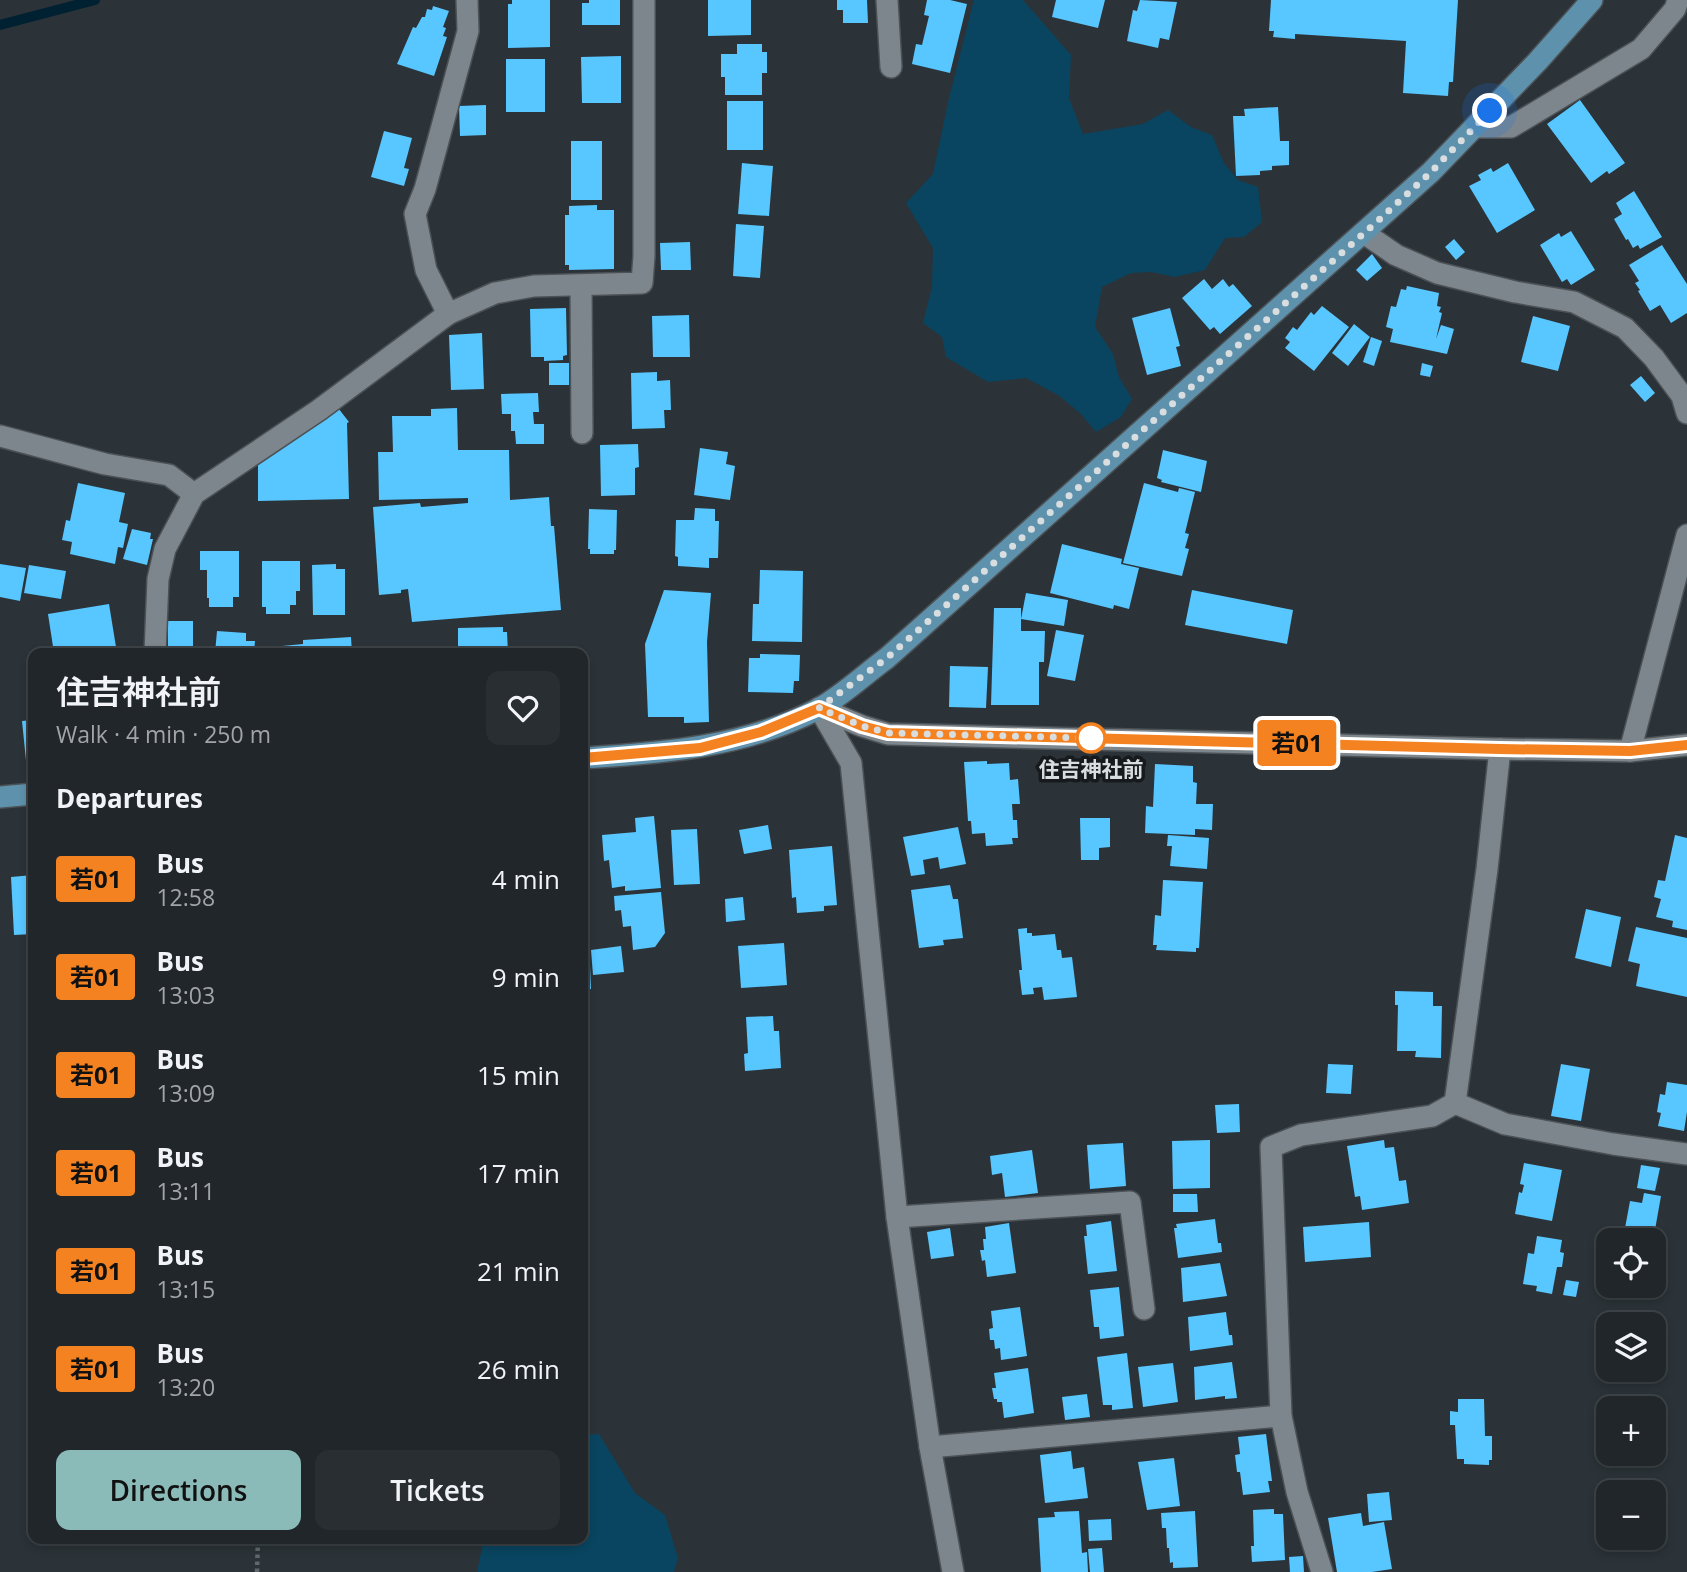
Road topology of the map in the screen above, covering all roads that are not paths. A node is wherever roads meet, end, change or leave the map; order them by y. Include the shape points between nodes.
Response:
1 (467, 0) edge
2 (645, 0) edge
3 (887, 0) edge
4 (1592, 0) edge
5 (1678, 0) edge
6 (891, 67) dead end
7 (1475, 127) junction
8 (1364, 233) junction
9 (581, 286) junction
10 (448, 314) junction
11 (1687, 413) edge
12 (582, 433) dead end
13 (0, 436) edge
14 (194, 494) junction
15 (1687, 535) edge
16 (155, 648) edge
17 (819, 708) junction
18 (1687, 745) edge
19 (1500, 749) junction
20 (1630, 751) junction
21 (588, 758) edge
22 (28, 794) edge
23 (0, 797) edge
24 (1455, 1103) junction
25 (1687, 1154) edge
26 (897, 1217) junction
27 (1144, 1310) dead end
28 (1282, 1416) junction
29 (930, 1447) junction
30 (953, 1572) edge
31 (1322, 1572) edge

1 - 10 street via 468,31 415,214 426,270
2 - 9 street via 642,283
3 - 6 street
4 - 7 main road
5 - 7 street via 1641,49 1511,127
7 - 8 main road
8 - 11 street via 1396,255 1437,273 1574,302 1625,328 1654,358 1682,397
8 - 17 main road via 887,658
9 - 10 street via 534,286 495,293
9 - 12 street
10 - 14 street via 319,411
13 - 14 street via 104,464 169,475
14 - 16 street via 163,559
15 - 20 street
17 - 19 street via 888,733
17 - 21 main road via 761,732 700,748
17 - 26 street via 851,763
18 - 20 street
19 - 20 street
19 - 24 street
22 - 23 main road
24 - 25 street via 1505,1124
24 - 28 street via 1432,1116 1301,1135 1271,1146
26 - 27 street via 1129,1202
26 - 29 street
28 - 29 street
28 - 31 street via 1297,1492
29 - 30 street

